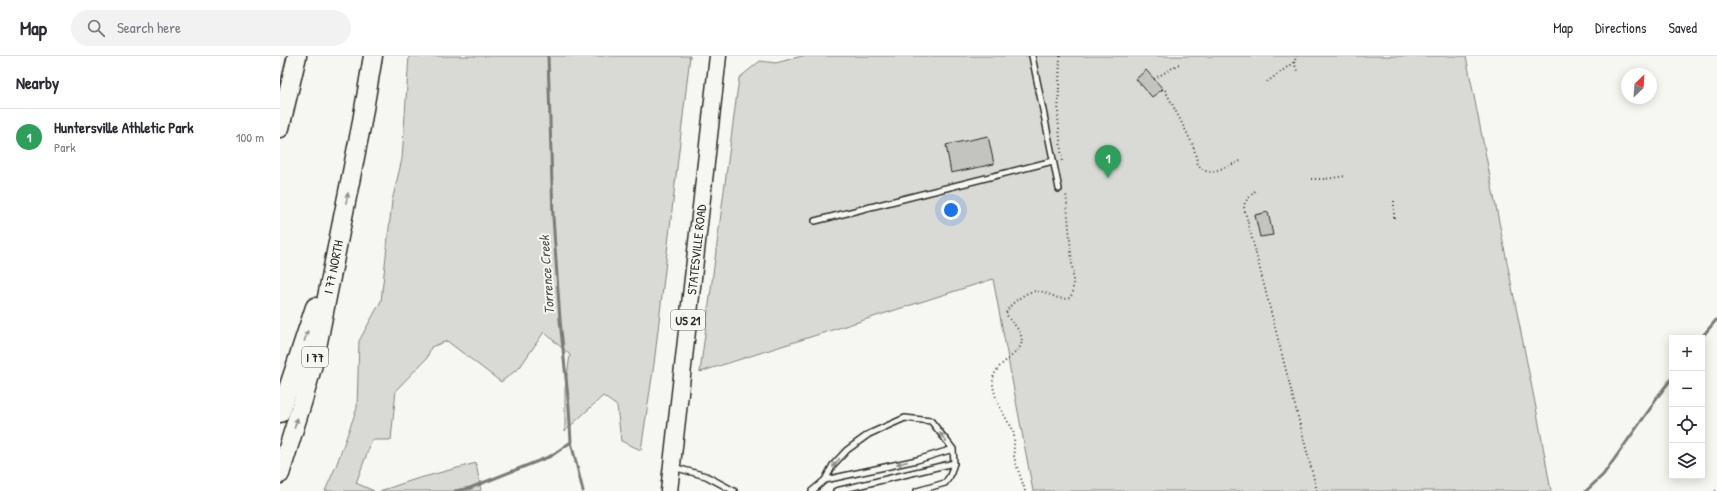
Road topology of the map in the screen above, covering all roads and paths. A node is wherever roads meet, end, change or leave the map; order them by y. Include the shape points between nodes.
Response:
1 (297, 56) edge
2 (373, 56) edge
3 (718, 56) edge
4 (1032, 56) edge
5 (1060, 56) edge
6 (1297, 56) edge
7 (1294, 62) junction
8 (1179, 64) dead end
9 (1296, 72) dead end
10 (1154, 79) dead end
11 (1267, 82) dead end
12 (1161, 90) dead end
13 (280, 128) edge
14 (1053, 160) junction
15 (1243, 160) dead end
16 (1062, 164) dead end
17 (1346, 176) dead end
18 (1311, 180) dead end
19 (1059, 189) dead end
20 (1255, 191) dead end
21 (1066, 192) dead end
22 (1394, 199) dead end
23 (1394, 218) dead end
24 (814, 221) dead end
25 (338, 236) junction
26 (280, 413) edge
27 (953, 449) junction
28 (954, 463) junction
29 (672, 467) junction
30 (280, 474) edge
31 (825, 480) junction
32 (669, 491) edge
33 (734, 491) edge
34 (812, 491) edge
35 (836, 491) edge
36 (917, 491) edge
37 (1025, 491) edge
38 (1317, 491) edge

1 - 13 highway
25 -> 2 highway, I 77 NORTH / I 77
3 - 29 main road, STATESVILLE ROAD / US 21
4 - 14 lane
5 - 16 path via 1058,117
6 - 7 path
7 - 9 path
7 - 11 path
8 - 10 path
12 - 15 path via 1164,90 1173,104 1193,145 1198,165 1202,169 1213,172
14 - 19 lane
14 - 24 lane
17 - 18 path
20 - 38 path via 1245,202 1244,207
21 - 37 path via 1073,292 1070,298 1065,299 1036,290 1014,300 1006,313 1022,340 1014,354 1000,365 993,380 998,399 1012,428 1014,455
22 - 23 path
26 -> 25 highway, I 77
30 -> 25 highway, I 77 NORTH / I 77 via 315,356
27 - 28 lane
27 -> 31 lane
27 -> 31 lane via 931,421 905,418 868,434 847,450 833,465
28 - 35 lane
28 - 36 lane via 945,484
29 - 32 main road, STATESVILLE ROAD / US 21
29 - 33 lane via 706,476
31 - 34 lane

